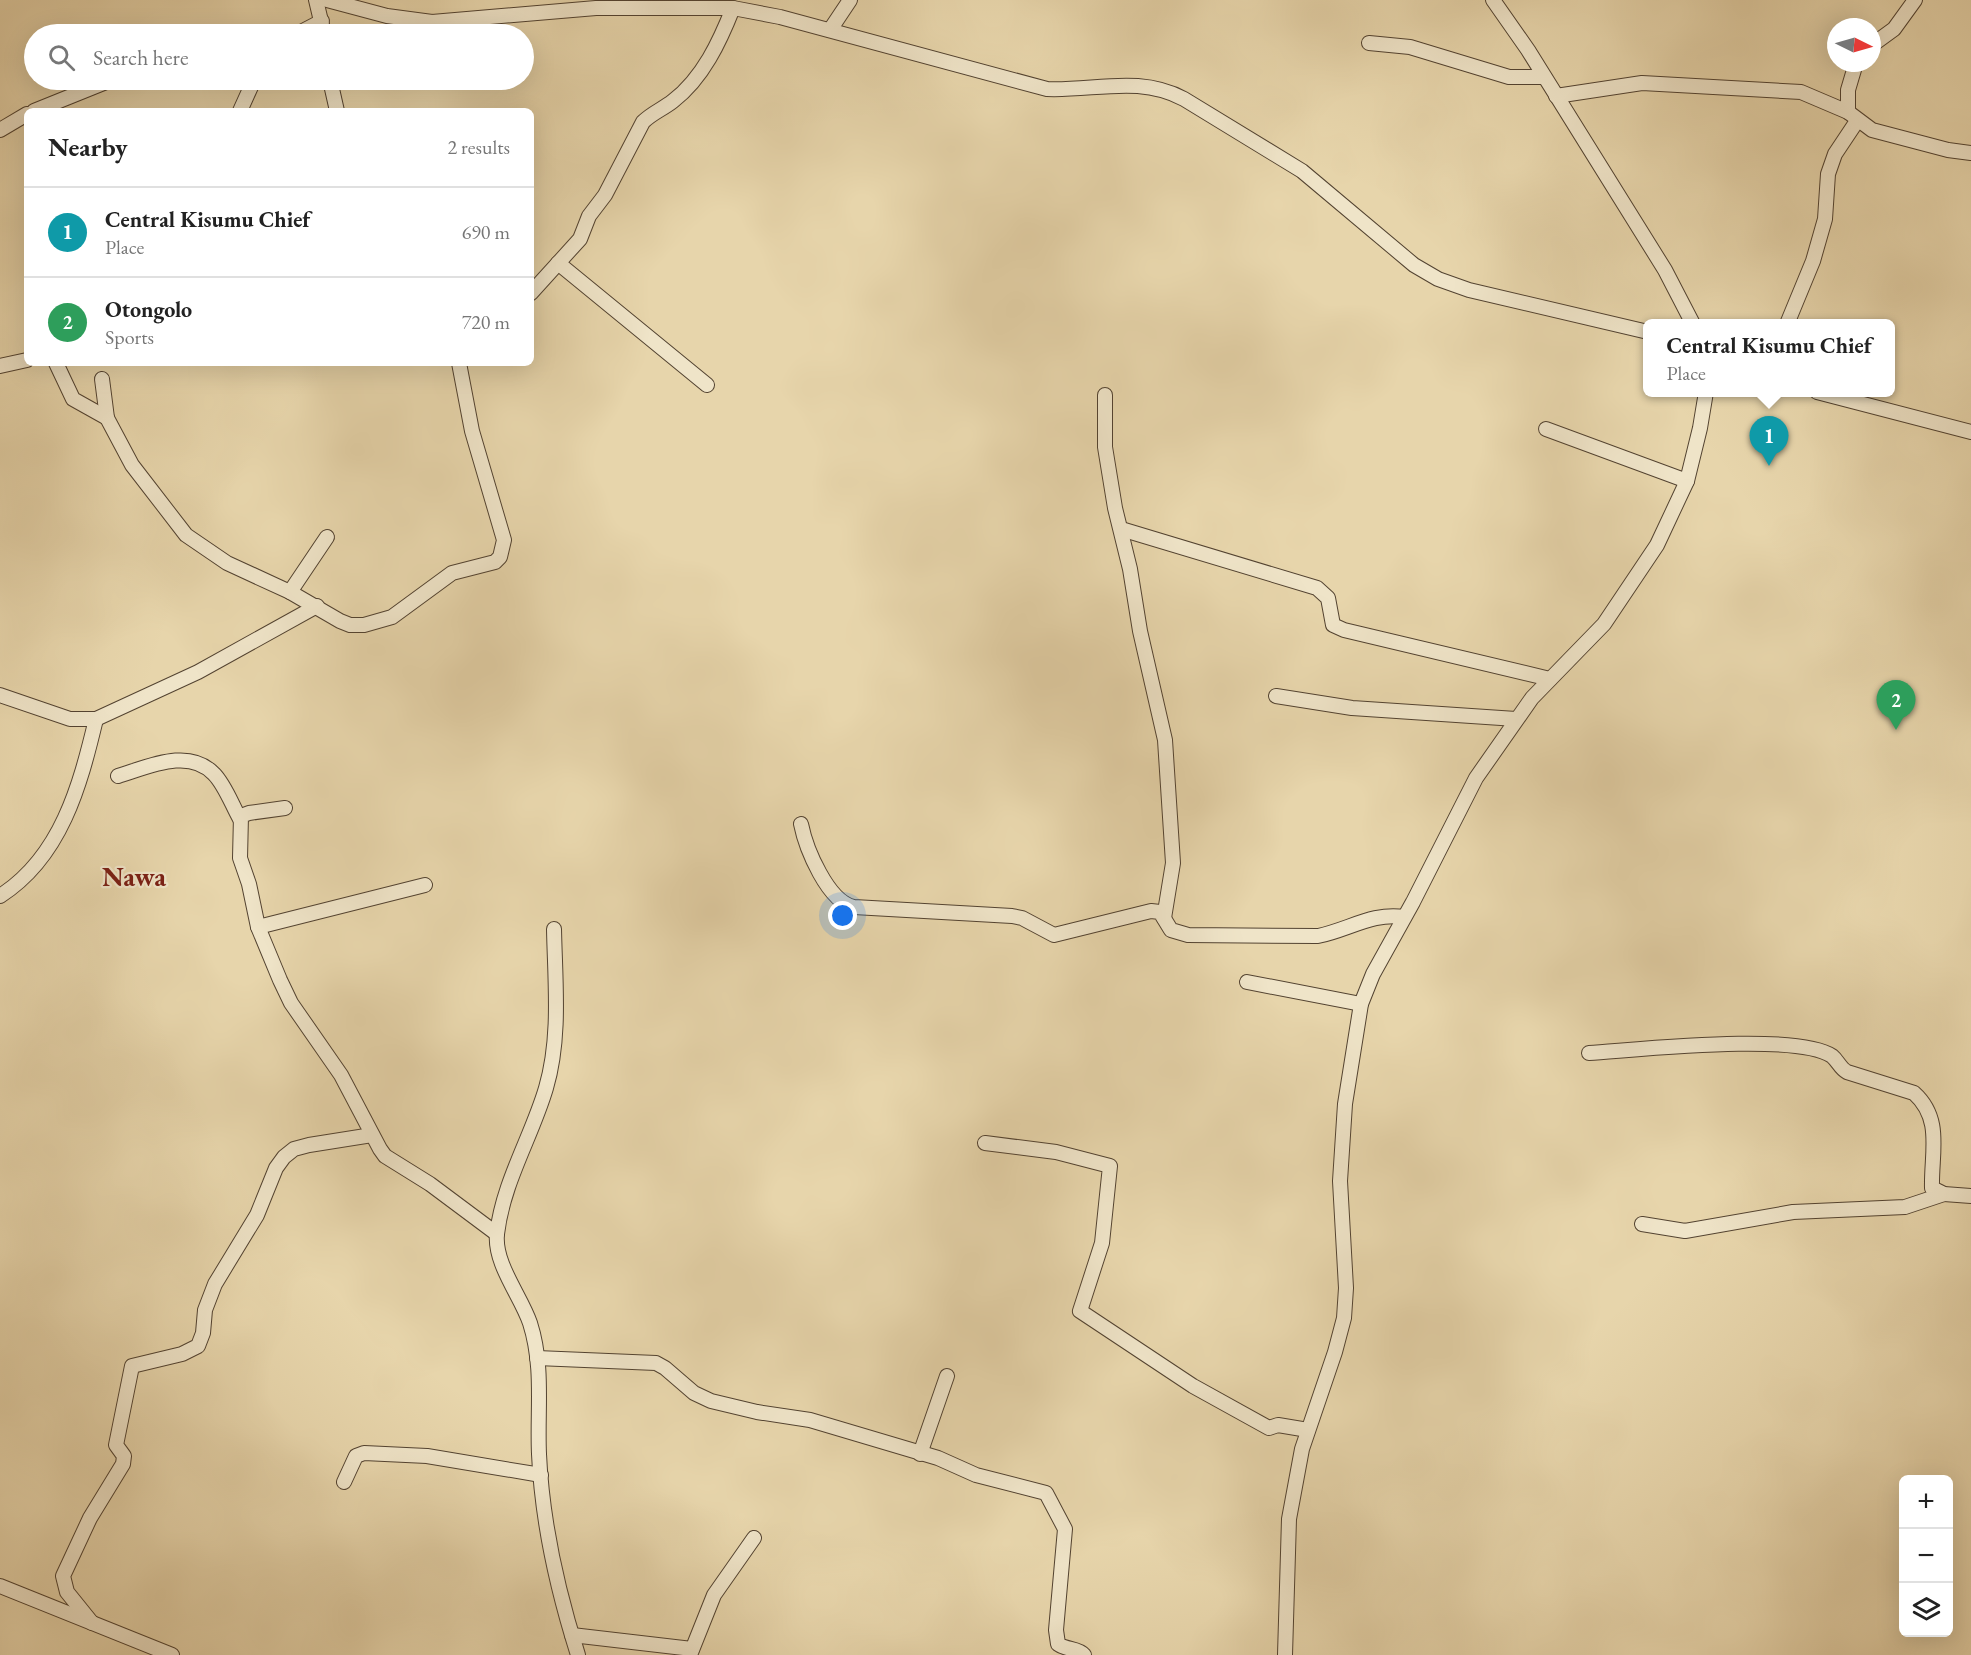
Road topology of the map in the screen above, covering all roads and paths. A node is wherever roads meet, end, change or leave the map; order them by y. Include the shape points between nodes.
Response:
1 (316, 0) edge
2 (327, 0) edge
3 (850, 0) edge
4 (1493, 0) edge
5 (1916, 0) edge
6 (650, 4) edge
7 (733, 8) junction
8 (322, 24) edge
9 (830, 30) junction
10 (1881, 38) edge
11 (1369, 44) dead end
12 (1853, 72) edge
13 (1544, 77) junction
14 (86, 90) edge
15 (249, 90) edge
16 (332, 90) edge
17 (1556, 96) junction
18 (41, 108) edge
19 (241, 108) edge
20 (336, 108) edge
21 (24, 116) edge
22 (1852, 116) junction
23 (0, 130) edge
24 (1971, 153) edge
25 (558, 263) junction
26 (534, 290) edge
27 (1690, 319) edge
28 (1789, 319) edge
29 (1643, 331) edge
30 (24, 361) edge
31 (0, 366) edge
32 (57, 366) edge
33 (460, 366) edge
34 (102, 379) dead end
35 (707, 385) dead end
36 (1105, 395) dead end
37 (1705, 397) edge
38 (1833, 397) edge
39 (107, 418) junction
40 (1546, 429) dead end
41 (1971, 432) edge
42 (1687, 481) junction
43 (1120, 529) junction
44 (327, 537) dead end
45 (290, 592) junction
46 (317, 606) junction
47 (1550, 679) junction
48 (0, 695) edge
49 (1276, 696) dead end
50 (96, 719) junction
51 (1516, 719) junction
52 (118, 776) dead end
53 (285, 808) dead end
54 (240, 819) junction
55 (801, 824) dead end
56 (425, 885) dead end
57 (0, 896) edge
58 (1404, 916) junction
59 (1164, 918) junction
60 (258, 927) junction
61 (554, 929) dead end
62 (1247, 982) dead end
63 (1361, 1004) junction
64 (1589, 1053) dead end
65 (372, 1135) junction
66 (985, 1143) dead end
67 (1944, 1194) junction
68 (1971, 1197) edge
69 (1642, 1224) dead end
70 (497, 1234) junction
71 (537, 1358) junction
72 (947, 1376) dead end
73 (1308, 1430) junction
74 (920, 1454) junction
75 (541, 1475) junction
76 (344, 1482) dead end
77 (754, 1538) dead end
78 (0, 1586) edge
79 (92, 1623) junction
80 (572, 1635) junction
81 (691, 1652) edge
82 (172, 1655) edge
83 (578, 1655) edge
84 (1084, 1655) edge
85 (1285, 1655) edge

1 - 8 street
2 - 6 street via 387,16 432,22
3 - 9 street
4 - 13 street
5 - 10 street via 1894,29
6 - 7 street
7 - 9 street
7 - 25 street via 707,63 673,101 643,122 589,216 580,240
9 - 29 street via 1047,89 1128,84 1169,91 1302,171 1414,266 1438,279 1469,290
11 - 13 street via 1410,47 1509,77
12 - 22 street via 1848,90
13 - 17 street
14 - 18 street
15 - 19 street
16 - 20 street
17 - 22 street via 1642,83 1801,92
17 - 27 street via 1665,270
21 - 23 street
22 - 24 street via 1872,130
22 - 28 street via 1828,174 1825,219
25 - 26 street
25 - 35 street
30 - 31 street
32 - 39 street via 73,399
33 - 46 street via 472,430 504,540 500,557 495,562 452,573 393,617 379,622 350,625
34 - 39 street
36 - 43 street via 1105,447
37 - 42 street
38 - 41 street
39 - 45 street via 132,465 186,535 227,563
40 - 42 street
42 - 47 street via 1657,545 1630,588 1590,639
43 - 47 street via 1317,588 1328,598 1333,625 1344,630
43 - 59 street via 1165,740 1173,863
44 - 45 street
45 - 46 street
46 - 50 street via 198,672
47 - 51 street
48 - 50 street via 70,719
49 - 51 street via 1352,708
50 - 57 street via 69,813 54,841 31,870
51 - 58 street via 1459,806
52 - 54 street via 170,760 194,761 215,774
53 - 54 street via 249,813
54 - 60 street via 240,858
55 - 59 street via 807,845 832,894 845,905 1012,916 1054,935 1151,911 1160,912
56 - 60 street
58 - 59 street via 1380,915 1318,936 1188,935 1172,930
58 - 63 street
60 - 65 street via 291,1003 341,1075
61 - 70 street via 555,1040 551,1071 519,1156
62 - 63 street
63 - 73 street via 1345,1104 1340,1181 1347,1288 1344,1317
64 - 67 street via 1782,1044 1826,1054 1847,1072 1922,1100 1934,1127 1932,1188
65 - 70 street via 385,1156
65 - 79 street via 309,1145 284,1157 257,1215 215,1284 198,1346 182,1354 132,1366 116,1445 124,1456 123,1464 90,1518 63,1576 67,1592
66 - 73 street via 1056,1152 1110,1166 1102,1243 1080,1311 1193,1386 1269,1428 1278,1425
67 - 68 street
67 - 69 street via 1905,1207 1793,1212 1685,1231
70 - 71 street via 502,1258 530,1323
71 - 74 street via 657,1363 711,1401 810,1420
71 - 75 street
72 - 74 street
73 - 85 street via 1289,1519
74 - 84 street via 976,1475 1046,1493 1065,1529 1058,1644
75 - 76 street via 427,1456 364,1453 353,1460
75 - 80 street
77 - 81 street via 714,1595
78 - 79 street
79 - 82 street
80 - 81 street
80 - 83 street

